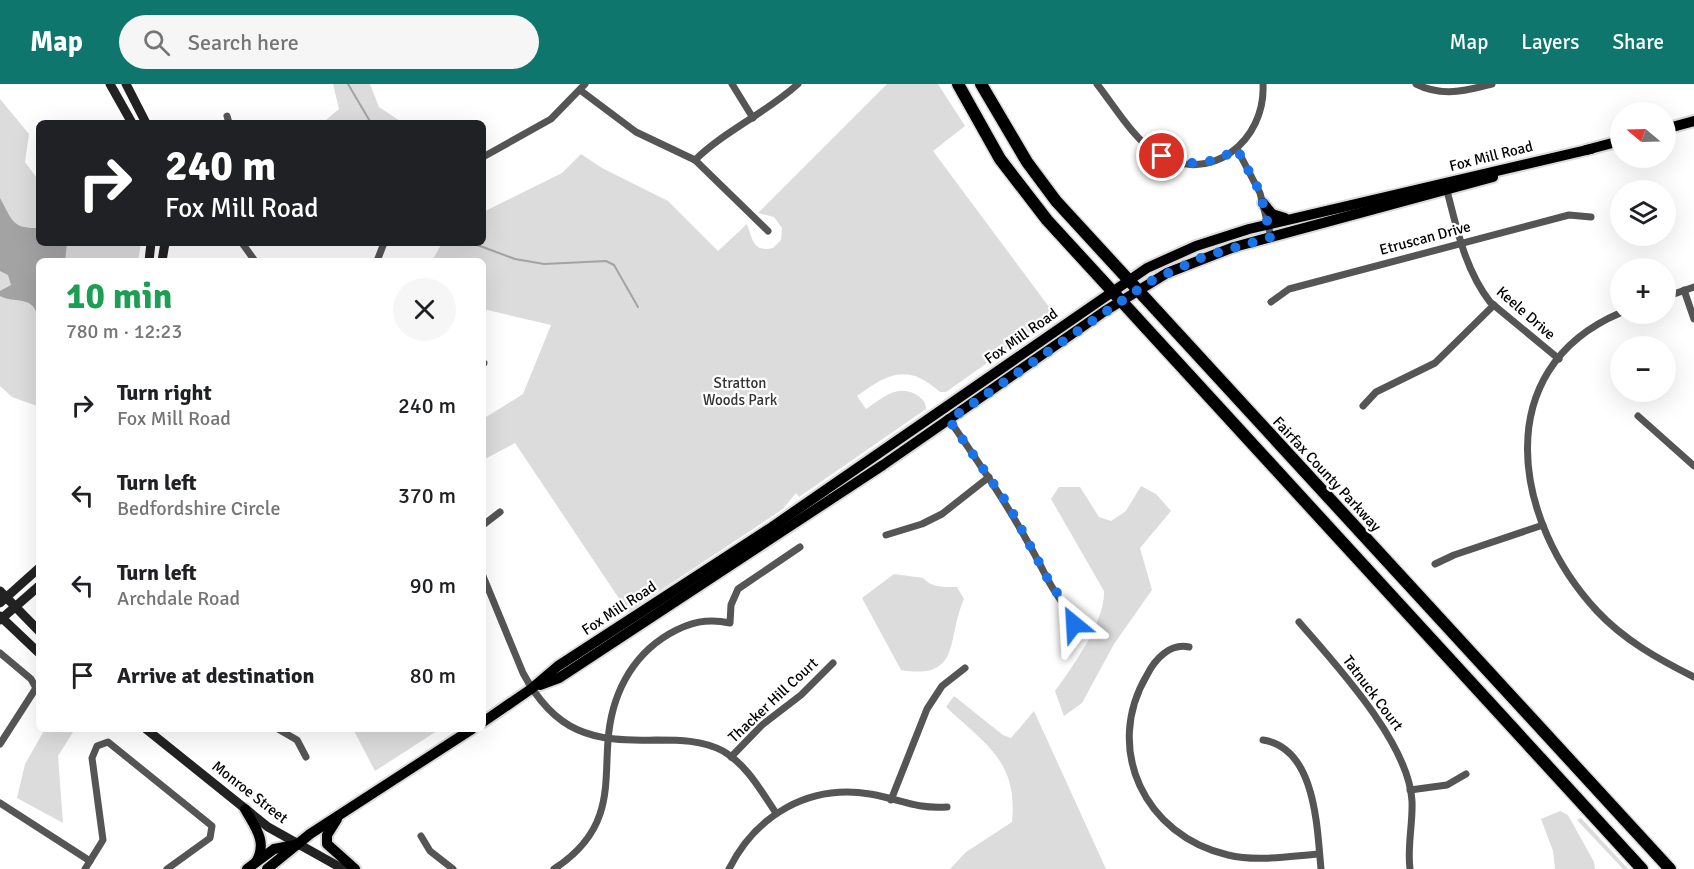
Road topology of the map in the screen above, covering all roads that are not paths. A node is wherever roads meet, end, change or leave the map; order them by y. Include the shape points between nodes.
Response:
1 (110, 84) edge
2 (126, 84) edge
3 (732, 84) edge
4 (798, 84) edge
5 (958, 84) edge
6 (981, 84) edge
7 (1097, 84) edge
8 (1263, 84) edge
9 (1416, 84) edge
10 (1492, 84) edge
11 (583, 87) edge
12 (753, 118) junction
13 (130, 120) edge
14 (144, 120) edge
15 (1694, 121) edge
16 (1676, 126) edge
17 (1610, 144) edge
18 (1237, 149) junction
19 (486, 155) edge
20 (695, 160) junction
21 (1446, 187) junction
22 (1263, 202) junction
23 (1591, 217) dead end
24 (1291, 219) junction
25 (1268, 224) junction
26 (768, 231) dead end
27 (1271, 237) junction
28 (1461, 243) junction
29 (1133, 285) junction
30 (1694, 287) edge
31 (1684, 290) junction
32 (1112, 291) junction
33 (1676, 293) edge
34 (1120, 301) junction
35 (1271, 302) dead end
36 (1494, 305) junction
37 (1610, 318) edge
38 (1694, 319) edge
39 (1558, 358) junction
40 (1363, 406) dead end
41 (942, 408) junction
42 (1638, 416) dead end
43 (949, 420) junction
44 (1694, 465) edge
45 (989, 477) junction
46 (500, 512) dead end
47 (486, 523) edge
48 (1543, 525) junction
49 (886, 535) dead end
50 (800, 547) dead end
51 (1435, 564) dead end
52 (36, 570) edge
53 (486, 584) edge
54 (36, 589) edge
55 (2, 597) edge
56 (14, 607) junction
57 (1, 618) edge
58 (1299, 622) dead end
59 (1074, 624) dead end
60 (36, 628) edge
61 (1189, 647) dead end
62 (36, 650) edge
63 (0, 653) edge
64 (833, 663) dead end
65 (965, 668) dead end
66 (1694, 677) edge
67 (531, 689) junction
68 (486, 720) edge
69 (150, 732) edge
70 (283, 732) edge
71 (467, 732) edge
72 (608, 739) junction
73 (1263, 740) dead end
74 (0, 744) edge
75 (306, 757) dead end
76 (731, 757) junction
77 (1466, 774) dead end
78 (1410, 790) junction
79 (891, 800) junction
80 (0, 802) edge
81 (947, 807) dead end
82 (245, 809) junction
83 (776, 813) junction
84 (340, 815) junction
85 (421, 836) dead end
86 (296, 844) junction
87 (1319, 854) junction
88 (90, 861) junction
89 (251, 865) edge
90 (85, 869) edge
91 (167, 869) edge
92 (267, 869) edge
93 (343, 869) edge
94 (355, 869) edge
95 (453, 869) edge
96 (554, 869) edge
97 (729, 869) edge
98 (1321, 869) edge
99 (1410, 869) edge
100 (1642, 869) edge
101 (1670, 869) edge

1 - 13 main road
2 - 14 main road
3 - 12 street
4 - 12 street
5 - 32 highway via 1000,159 1047,220
6 - 29 highway, Fairfax County Parkway via 1041,182
7 - 18 street via 1142,140 1162,156 1198,164
8 - 18 street via 1258,120
9 - 10 street via 1444,93
11 - 19 street via 541,127
11 - 20 street via 636,132
12 - 20 street via 716,141
15 - 16 main road
17 - 21 main road, Fox Mill Road
18 - 22 street
20 - 26 street
21 - 24 main road, Fox Mill Road
21 - 27 main road, Fox Mill Road
21 - 28 street, Keele Drive
22 - 24 main road via 1274,216
22 - 25 street
23 - 28 street, Etruscan Drive via 1569,215
24 - 25 main road, Fox Mill Road
25 - 27 street
25 - 29 main road, Fox Mill Road via 1189,248
27 - 29 main road, Fox Mill Road via 1234,246
28 - 35 street, Etruscan Drive via 1289,289
28 - 36 street, Keele Drive via 1472,276
29 - 32 main road, Fox Mill Road
29 - 34 main road, Fox Mill Road
29 - 101 highway, Fairfax County Parkway
30 - 31 street
31 - 33 street
31 - 38 street
32 - 34 highway
32 - 41 main road, Fox Mill Road
34 - 43 main road, Fox Mill Road
34 - 100 highway
36 - 39 street, Keele Drive
36 - 40 street via 1436,363 1376,392
37 - 39 street via 1592,328
39 - 48 street via 1535,398 1526,435 1531,490
41 - 43 street
41 - 67 main road, Fox Mill Road via 769,529 558,666
42 - 44 street
43 - 45 street
43 - 67 main road, Fox Mill Road via 559,678
45 - 49 street via 942,513
45 - 59 street
46 - 47 street
48 - 51 street
48 - 66 street via 1562,564 1598,612 1634,643
50 - 72 street via 738,589 731,605 730,623 710,618 655,642 633,665 619,690
52 - 55 main road
53 - 67 street
54 - 56 main road
55 - 56 main road
56 - 57 main road
56 - 60 main road
57 - 62 main road
58 - 78 street, Tatnuck Court via 1390,737
61 - 87 street via 1171,648 1160,657 1137,691 1131,709 1130,755 1147,798 1175,830 1213,851 1248,858
63 - 74 street via 32,679 36,688
64 - 76 street, Thacker Hill Court
65 - 79 street via 942,686 927,709
67 - 68 main road, Fox Mill Road
67 - 72 street via 567,726 590,737
69 - 82 main road, Monroe Street
70 - 75 street via 297,740
71 - 84 main road
72 - 76 street via 697,742
72 - 96 street via 605,789 598,820 576,852
73 - 87 street via 1284,747 1303,774 1314,804
76 - 83 street via 752,777
77 - 78 street via 1447,785
78 - 99 street, Tatnuck Court
79 - 81 street via 925,808
79 - 83 street via 831,792 796,802
80 - 88 street
82 - 86 main road, Monroe Street
82 - 89 main road via 262,841 261,852
83 - 97 street via 751,835
84 - 86 main road
84 - 94 main road via 327,835 327,844
85 - 95 street via 430,851
86 - 89 main road via 274,849
86 - 92 main road
86 - 93 main road, Monroe Street
87 - 98 street
88 - 90 street
88 - 91 street via 102,845 104,833 92,758 97,746 108,742 212,826 210,838

